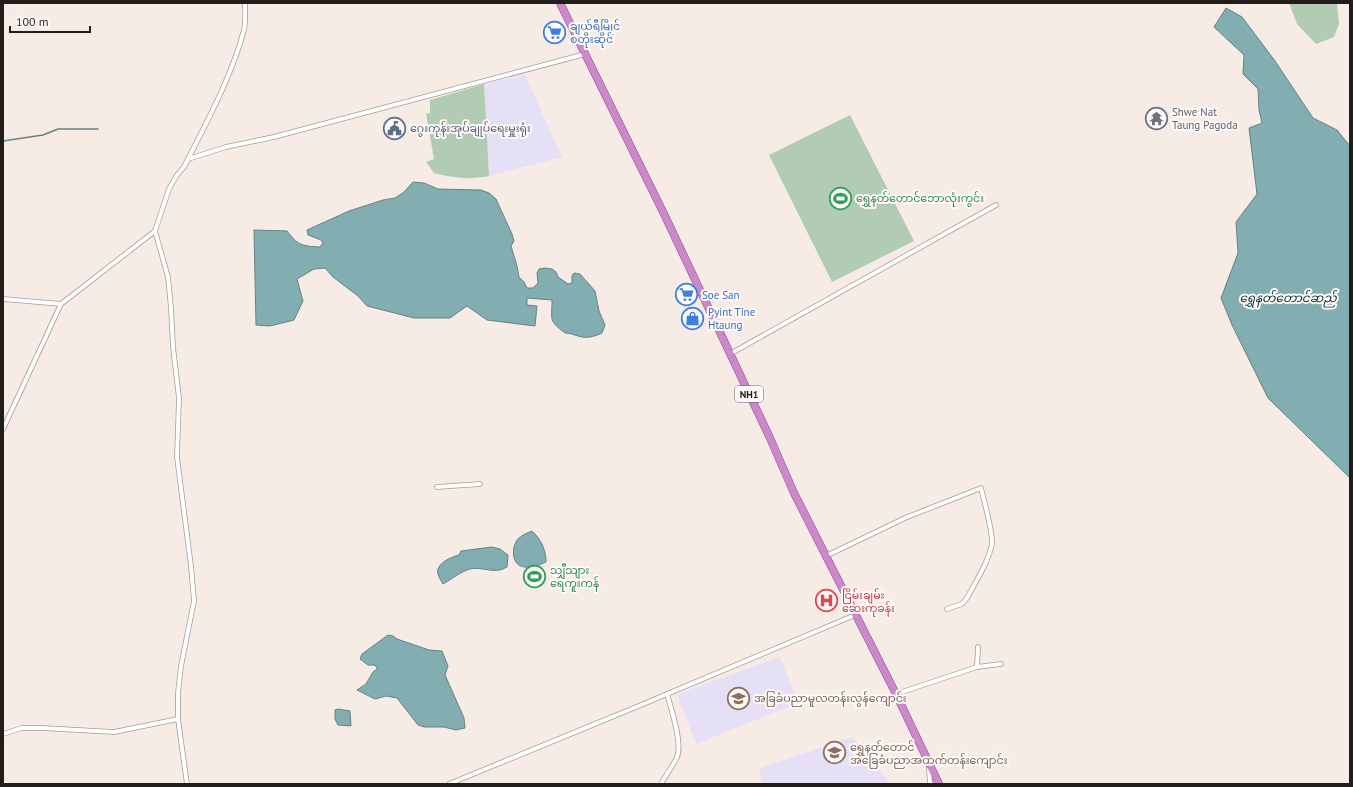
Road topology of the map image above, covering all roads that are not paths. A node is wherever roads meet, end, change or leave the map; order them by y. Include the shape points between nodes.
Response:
1 (245, 3) edge
2 (560, 3) edge
3 (585, 54) junction
4 (188, 159) junction
5 (996, 205) dead end
6 (155, 231) junction
7 (3, 299) edge
8 (61, 304) junction
9 (729, 354) junction
10 (3, 429) edge
11 (480, 484) dead end
12 (437, 487) dead end
13 (826, 556) junction
14 (947, 609) dead end
15 (855, 615) junction
16 (978, 647) dead end
17 (1001, 664) dead end
18 (977, 666) junction
19 (667, 694) junction
20 (896, 694) junction
21 (178, 719) junction
22 (3, 734) edge
23 (929, 764) junction
24 (187, 784) edge
25 (449, 784) edge
26 (661, 784) edge
27 (930, 784) edge
28 (939, 784) edge

1 - 4 street via 244,29 230,71
2 - 3 highway, NH1
3 - 4 street
3 - 9 highway, NH1 via 665,216
4 - 6 street via 169,189
5 - 9 street
6 - 8 street
6 - 21 street via 168,277 179,398 177,457 194,601 181,666
7 - 8 street
8 - 10 street
9 - 13 highway, NH1
11 - 12 street
13 - 14 street via 905,518 981,488 992,542 988,556 967,598 962,604
13 - 15 highway, NH1
15 - 19 street
15 - 20 highway, NH1
16 - 18 street
17 - 18 street
18 - 20 street
19 - 25 street
19 - 26 street via 679,749 678,756
20 - 23 highway, NH1
21 - 22 street via 114,732 22,728
21 - 24 street
23 - 27 street
23 - 28 highway, NH1

